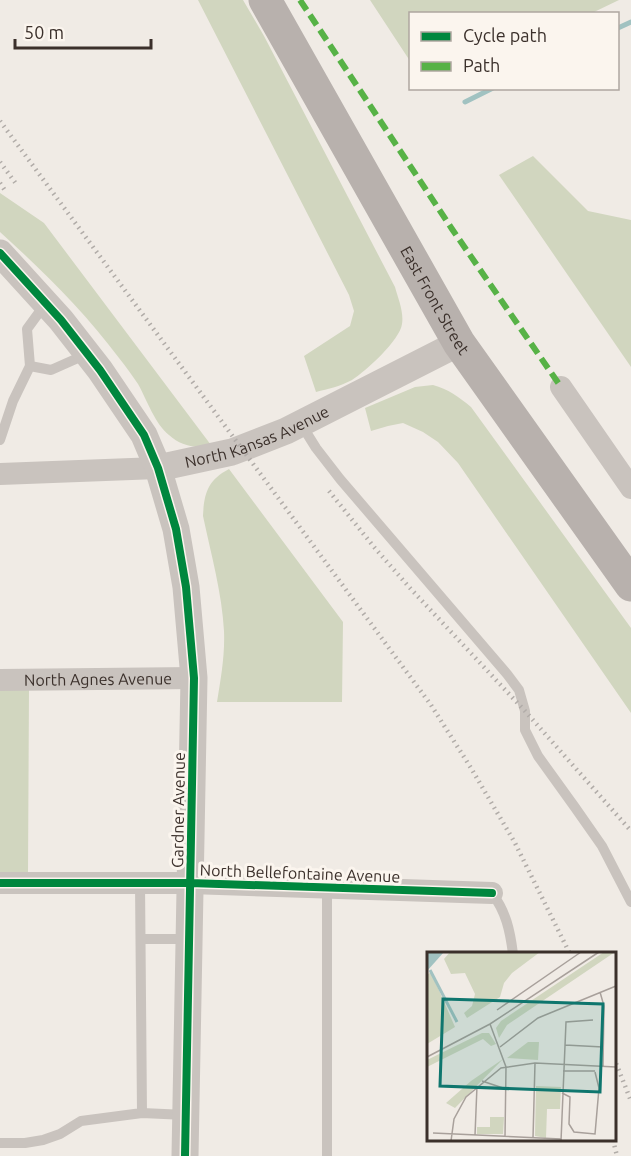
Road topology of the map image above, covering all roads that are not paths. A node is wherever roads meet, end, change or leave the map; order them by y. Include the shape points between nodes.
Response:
1 (265, 0) edge
2 (4, 261) edge
3 (46, 303) junction
4 (459, 344) junction
5 (87, 354) junction
6 (30, 366) junction
7 (561, 387) dead end
8 (301, 424) junction
9 (0, 440) edge
10 (158, 468) junction
11 (0, 474) edge
12 (631, 488) edge
13 (631, 585) edge
14 (194, 678) junction
15 (0, 680) edge
16 (0, 883) edge
17 (140, 883) junction
18 (190, 883) junction
19 (327, 886) junction
20 (492, 893) joint
21 (631, 902) edge
22 (141, 939) junction
23 (189, 939) junction
24 (513, 952) edge
25 (142, 1113) junction
26 (186, 1115) junction
27 (0, 1143) edge
28 (185, 1156) edge
29 (327, 1156) edge

1 - 4 main road, East Front Street
2 - 3 street, Gardner Avenue
3 - 5 street, Gardner Avenue
3 - 6 lane via 27,329
4 - 8 street, North Kansas Avenue
4 - 13 main road, East Front Street
5 - 6 lane via 51,370
5 - 10 street, Gardner Avenue via 144,435
6 - 9 lane
7 - 12 street
8 - 10 street, North Kansas Avenue via 232,452
8 - 21 lane via 340,479 519,690 525,730 538,756 602,846
10 - 11 street, North Kansas Avenue
10 - 14 street, Gardner Avenue via 176,529 186,587
14 - 15 street, North Agnes Avenue
14 - 18 street, Gardner Avenue
16 - 17 street, North Bellefontaine Avenue
17 - 18 street, North Bellefontaine Avenue
17 - 22 lane
18 - 19 street, North Bellefontaine Avenue
18 - 23 street, Gardner Avenue
19 - 20 street, North Bellefontaine Avenue
19 - 29 lane
20 - 24 lane via 502,907
22 - 23 lane
22 - 25 lane
23 - 26 street, Gardner Avenue
25 - 26 lane
25 - 27 lane via 81,1121 43,1140
26 - 28 street, Gardner Avenue

